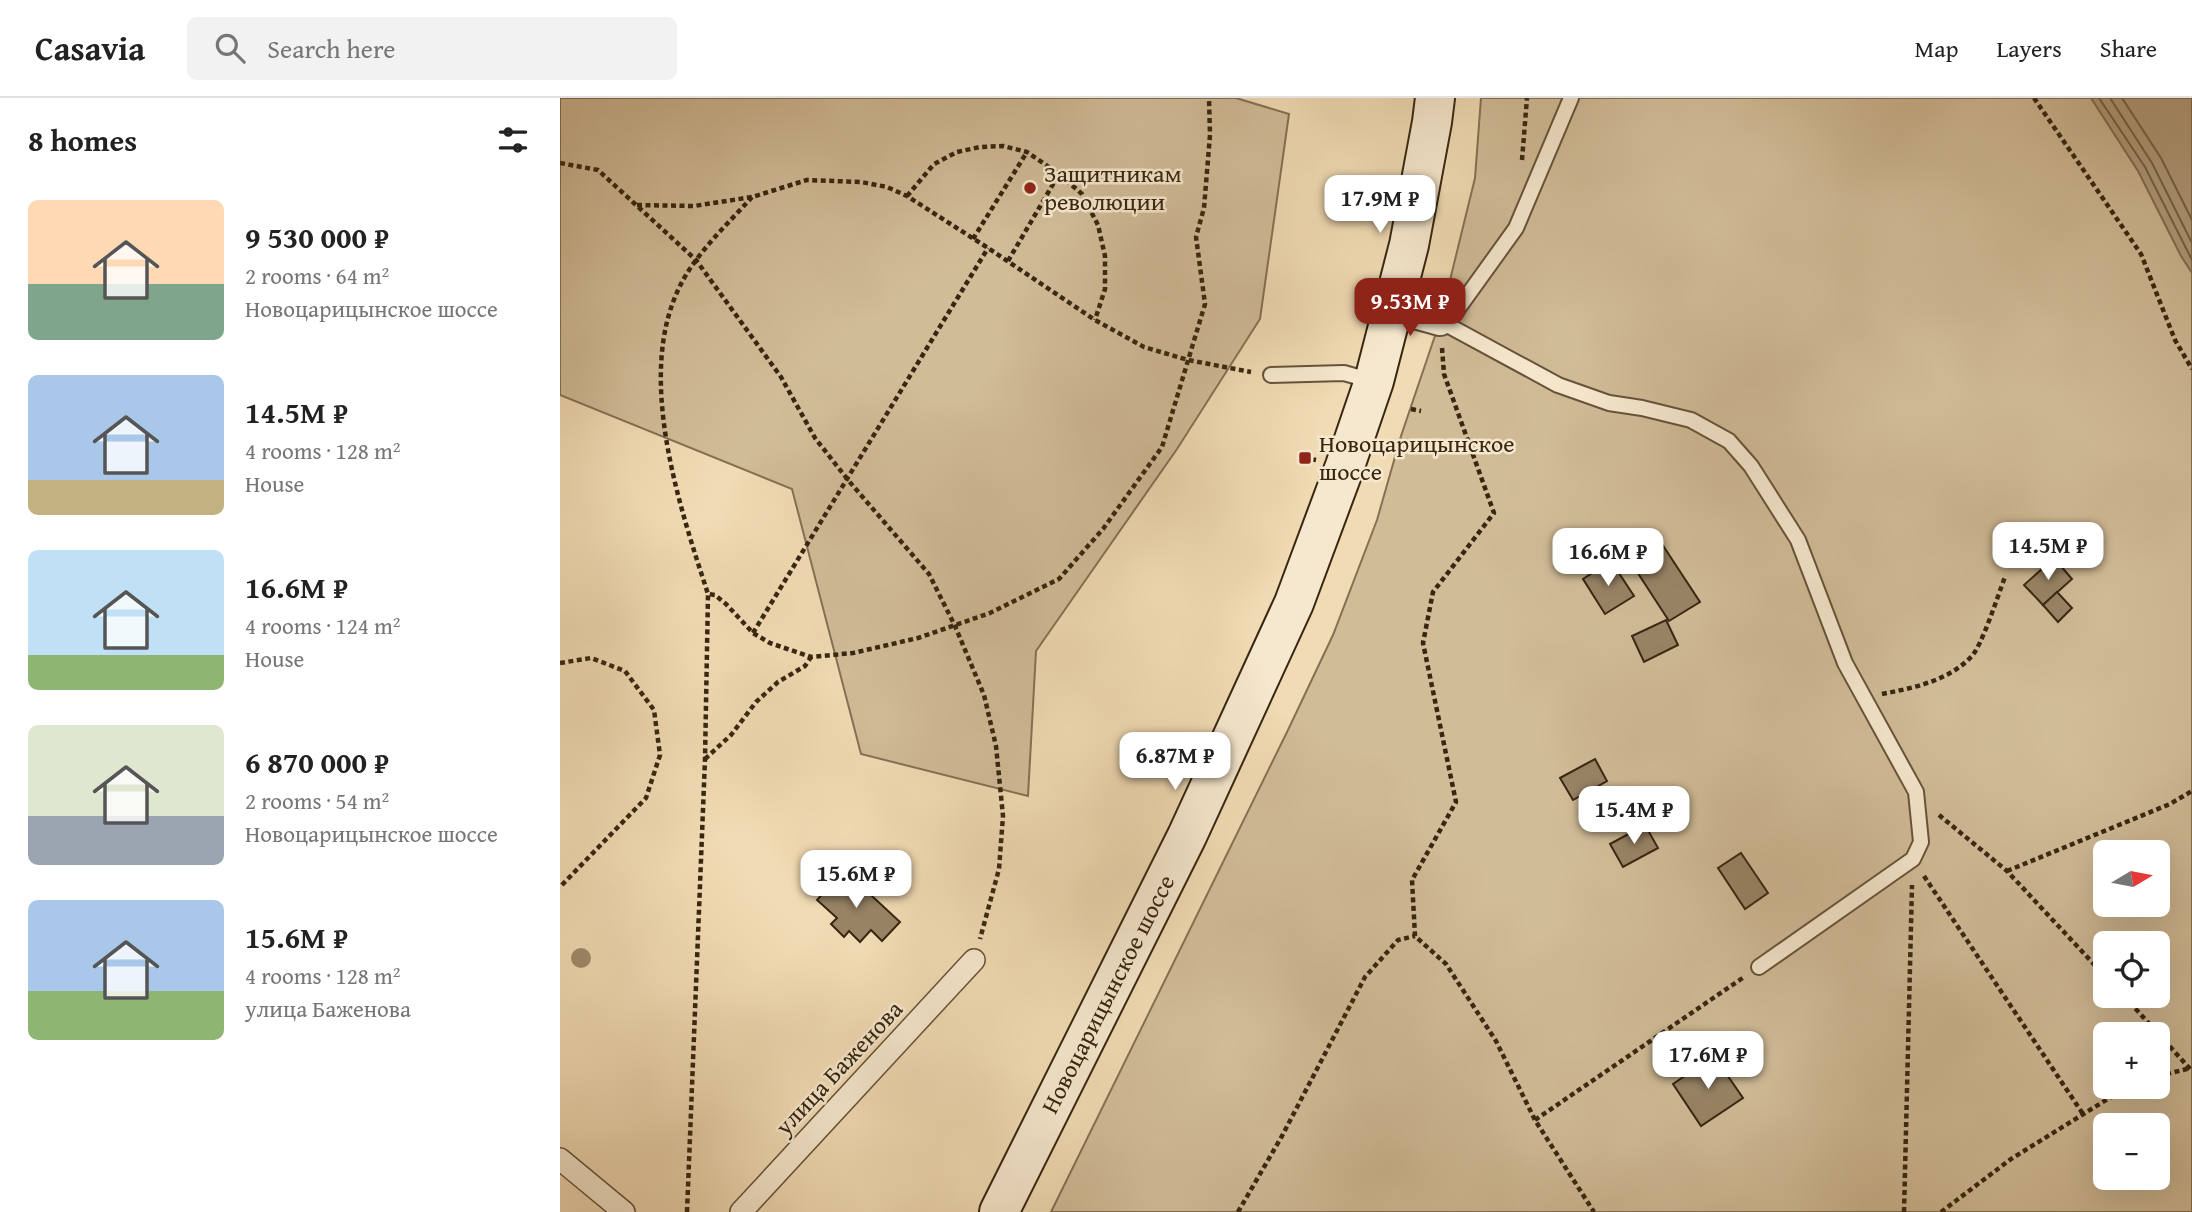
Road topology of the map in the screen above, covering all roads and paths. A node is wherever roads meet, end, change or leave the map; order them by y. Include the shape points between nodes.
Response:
1 (1209, 98) edge
2 (1435, 98) edge
3 (1571, 98) edge
4 (2034, 98) edge
5 (1027, 152) junction
6 (560, 163) edge
7 (1059, 174) junction
8 (906, 196) junction
9 (752, 197) junction
10 (636, 205) junction
11 (973, 239) junction
12 (988, 248) junction
13 (696, 260) junction
14 (1008, 261) junction
15 (1393, 308) junction
16 (1095, 320) junction
17 (1443, 322) junction
18 (1188, 360) junction
19 (2192, 369) edge
20 (1270, 375) joint
21 (1374, 381) junction
22 (1411, 409) dead end
23 (1421, 411) dead end
24 (848, 480) junction
25 (2005, 577) dead end
26 (708, 594) junction
27 (955, 626) junction
28 (753, 633) junction
29 (811, 657) junction
30 (560, 663) edge
31 (1864, 697) junction
32 (705, 759) junction
33 (2192, 791) edge
34 (1916, 793) junction
35 (1913, 859) junction
36 (2007, 871) junction
37 (560, 887) edge
38 (1415, 936) junction
39 (974, 960) joint
40 (2093, 963) edge
41 (1759, 967) joint
42 (2135, 1008) edge
43 (2192, 1069) edge
44 (2170, 1074) edge
45 (2107, 1099) edge
46 (2083, 1114) junction
47 (1535, 1120) junction
48 (560, 1159) edge
49 (624, 1212) edge
50 (687, 1212) edge
51 (741, 1212) edge
52 (999, 1212) edge
53 (1238, 1212) edge
54 (1594, 1212) edge
55 (1905, 1212) edge
56 (1941, 1212) edge

1 - 18 path via 1204,208 1196,237 1205,304
2 - 15 main road, Новоцарицынское шоссе
3 - 17 lane via 1516,228
4 - 19 path via 2141,254 2175,340
5 - 7 path
5 - 8 path via 1003,146 957,152 934,164
5 - 11 path
6 - 10 path via 598,170
7 - 14 path
7 - 16 path via 1082,194 1098,225 1105,256 1105,289
8 - 9 path via 861,182 807,180
8 - 11 path
9 - 10 path via 694,206
9 - 13 path
10 - 13 path
11 - 12 path
12 - 14 path
12 - 24 path
13 - 24 path via 757,341 815,438
13 - 26 path via 664,325 660,365 671,464
14 - 16 path
15 - 17 street
15 - 21 main road, Новоцарицынское шоссе
16 - 18 path via 1144,347
17 - 31 lane via 1559,385 1609,403 1691,420 1729,441 1751,466 1798,540 1845,663
17 - 38 path via 1444,374 1494,513 1433,592 1423,643 1456,802 1412,880
18 - 20 path
18 - 27 path via 1162,447 1103,529 1059,579
20 - 21 lane via 1345,373
21 - 52 main road, Новоцарицынское шоссе via 1289,614 1187,836
22 - 23 path
24 - 27 path via 929,574
24 - 28 path
25 - 31 path via 1972,656 1944,677 1912,689
26 - 28 path via 726,604
26 - 32 path
27 - 29 path via 866,650
27 - 39 path via 985,695 1003,816 999,869
28 - 29 path
29 - 32 path via 757,702
30 - 37 path via 591,658 625,671 654,710 660,755 646,798
31 - 34 lane
32 - 50 path
33 - 36 path
34 - 35 lane via 1921,842
34 - 36 path
35 - 41 lane
35 - 46 path
35 - 55 path
36 - 40 path
38 - 47 path via 1446,964 1482,1019
38 - 53 path via 1398,940 1365,977
39 - 51 street, улица Баженова
41 - 47 path
42 - 43 path
43 - 44 path
45 - 46 path
46 - 56 path
47 - 54 path
48 - 49 street

